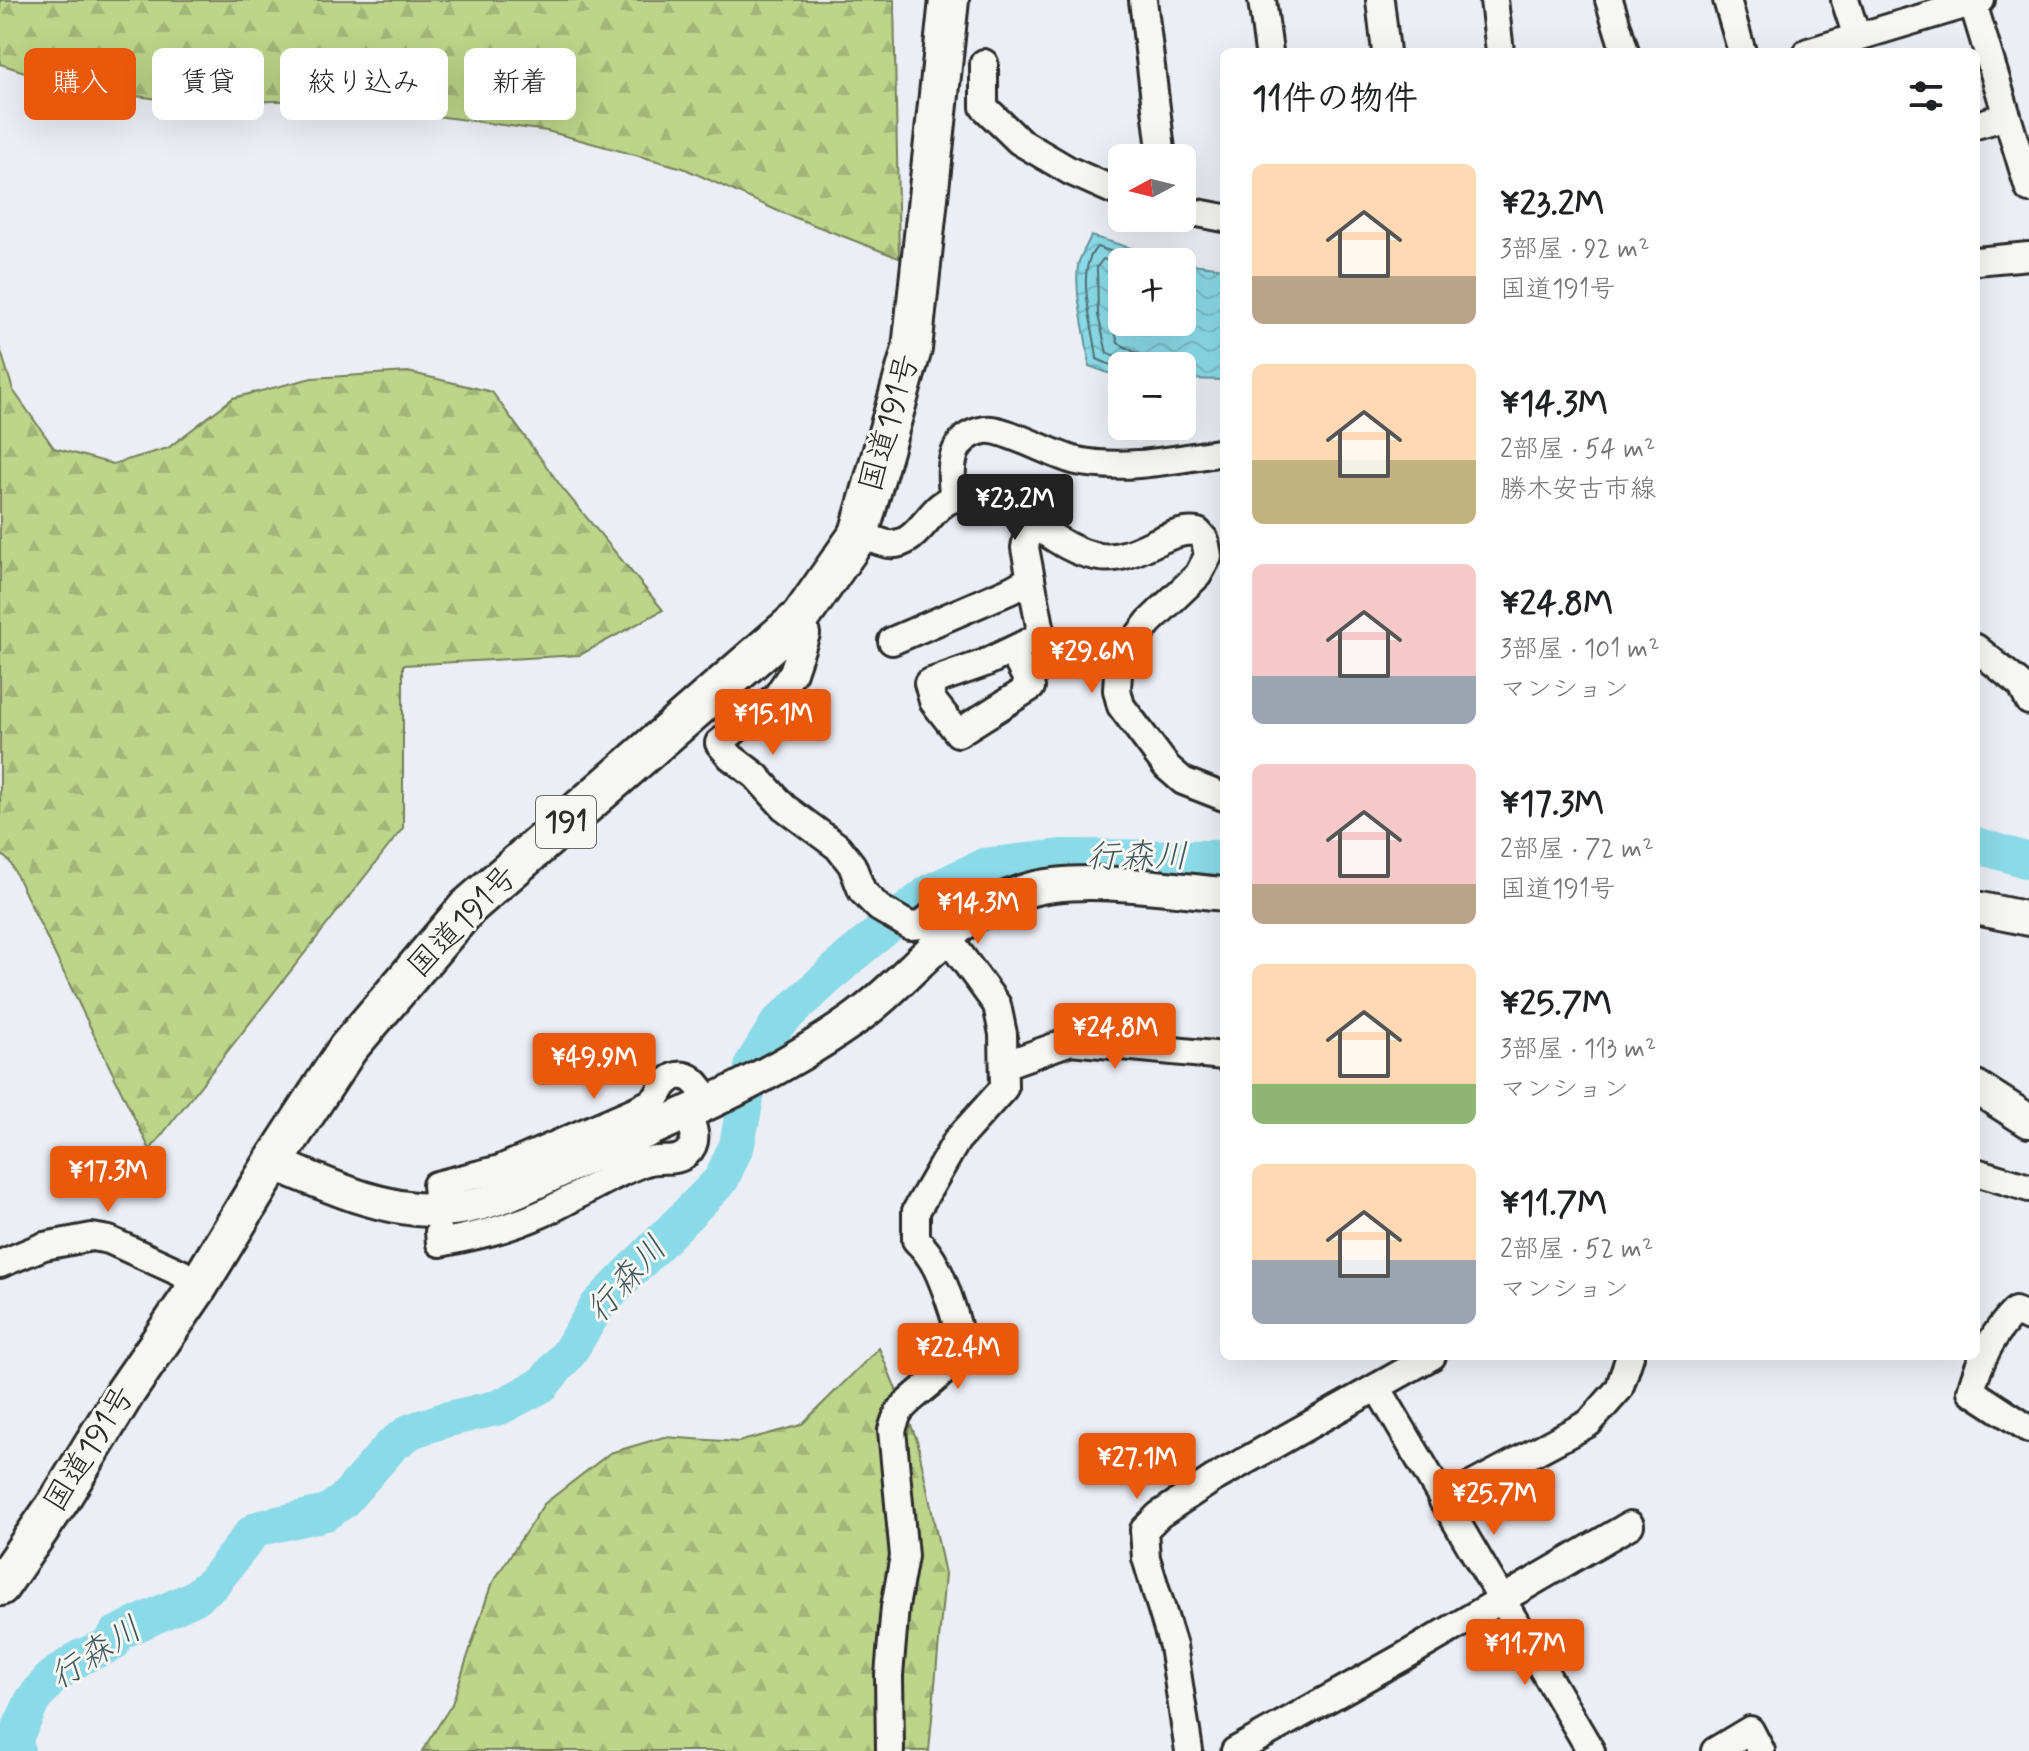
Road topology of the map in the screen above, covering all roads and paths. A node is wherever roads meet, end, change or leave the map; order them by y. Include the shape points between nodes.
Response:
1 (949, 0) edge
2 (1143, 0) edge
3 (1262, 0) edge
4 (1380, 0) edge
5 (1494, 0) edge
6 (1609, 0) edge
7 (1727, 0) edge
8 (1845, 0) edge
9 (1976, 1) edge
10 (1857, 37) junction
11 (1268, 48) edge
12 (1386, 48) edge
13 (1500, 48) edge
14 (1624, 48) edge
15 (1741, 48) edge
16 (1821, 48) edge
17 (984, 63) dead end
18 (2007, 116) junction
19 (1980, 124) edge
20 (1160, 144) edge
21 (1108, 188) edge
22 (2029, 189) edge
23 (1196, 213) edge
24 (1220, 217) edge
25 (2029, 256) edge
26 (1980, 261) edge
27 (1220, 453) edge
28 (954, 498) junction
29 (1030, 521) junction
30 (859, 534) junction
31 (1214, 538) edge
32 (1031, 579) junction
33 (801, 617) junction
34 (892, 641) dead end
35 (1012, 651) dead end
36 (1980, 651) edge
37 (2029, 701) edge
38 (1220, 795) edge
39 (1220, 894) edge
40 (1980, 909) edge
41 (2029, 919) edge
42 (956, 929) junction
43 (1220, 1056) edge
44 (1004, 1065) junction
45 (1980, 1090) edge
46 (704, 1106) junction
47 (2029, 1121) edge
48 (273, 1163) junction
49 (1980, 1173) edge
50 (2029, 1188) edge
51 (437, 1195) dead end
52 (439, 1232) dead end
53 (0, 1264) edge
54 (197, 1288) junction
55 (2029, 1318) edge
56 (1425, 1360) edge
57 (1629, 1360) edge
58 (1377, 1387) junction
59 (2029, 1429) edge
60 (1443, 1501) junction
61 (1630, 1525) dead end
62 (0, 1586) edge
63 (1502, 1598) junction
64 (890, 1751) edge
65 (1189, 1751) edge
66 (1235, 1751) edge
67 (1591, 1751) edge
68 (1715, 1751) edge
69 (1761, 1751) edge

1 - 30 highway, 国道191号 / 191 via 912,349
2 - 20 street
3 - 11 street
4 - 12 street
5 - 13 street
6 - 14 street
7 - 15 street
8 - 10 street
9 - 10 street
9 - 18 street
10 - 16 street
17 - 21 street via 984,107 1019,141
18 - 19 street
18 - 22 street
23 - 24 street
25 - 26 street
27 - 28 street via 1125,465 1078,461 1004,431 986,429 969,435 954,451
28 - 29 street via 980,498
28 - 30 street via 900,543
29 - 31 street via 1072,550 1102,557 1131,555 1186,530
29 - 32 street via 1025,548
30 - 33 highway, 国道191号 / 191
31 - 38 street via 1198,575 1129,648 1117,690 1121,706 1167,767 1183,781
32 - 34 street
32 - 35 street via 1040,626 1037,638
33 - 42 street via 806,634 793,672 777,696 719,743 784,807 838,847 862,891 879,908 910,926 949,907
33 - 48 highway, 国道191号 / 191 via 468,907 348,1048
36 - 37 street via 2022,686
39 - 42 main road via 1066,882 1023,892
40 - 41 main road
42 - 44 street via 997,1005
42 - 46 main road via 854,1020 764,1077
43 - 44 street via 1071,1041
44 - 64 street via 1004,1088 957,1140 916,1211 916,1240 941,1275 959,1341 951,1363 900,1411 892,1430 904,1556 889,1675
45 - 47 main road
46 - 48 main road via 520,1190 433,1211 393,1208
46 - 51 street via 700,1084 677,1077 667,1081 655,1100 634,1111 500,1169 436,1185
46 - 52 street via 695,1143 677,1160 647,1161 494,1232 440,1243
48 - 54 highway, 国道191号 / 191
49 - 50 street
53 - 54 street via 44,1246 92,1237 181,1273
54 - 62 highway, 国道191号 / 191
55 - 59 street via 2015,1311 1998,1328 1971,1391
56 - 58 street
57 - 60 street via 1619,1389 1589,1423
58 - 60 street
58 - 65 street via 1213,1479 1144,1530 1146,1558 1173,1646
60 - 63 street
61 - 63 street
63 - 66 street
63 - 67 street
68 - 69 street via 1750,1730

